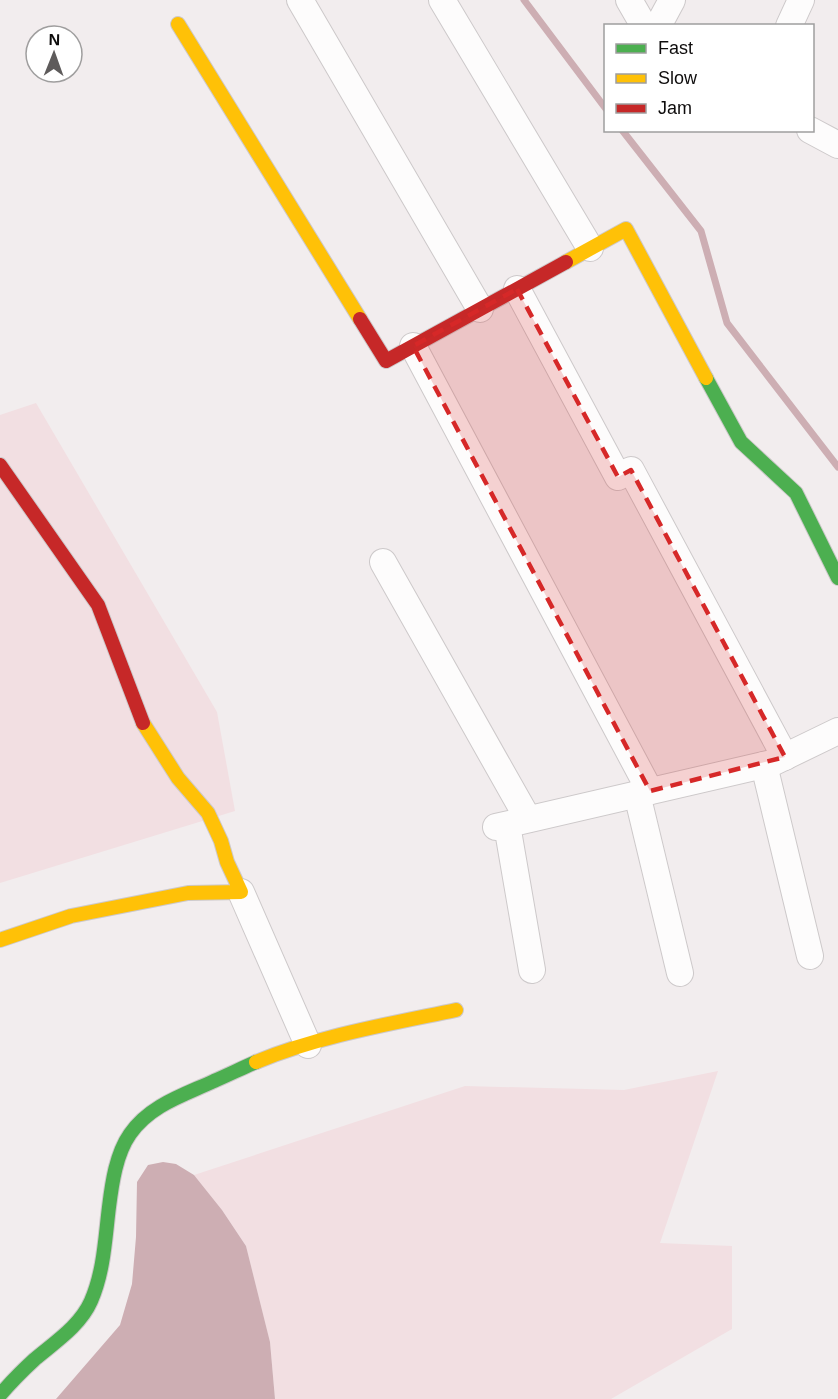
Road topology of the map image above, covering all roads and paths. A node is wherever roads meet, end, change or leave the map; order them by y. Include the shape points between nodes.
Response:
1 (300, 0) edge
2 (442, 0) edge
3 (629, 0) edge
4 (672, 0) edge
5 (801, 0) edge
6 (178, 24) dead end
7 (643, 24) edge
8 (659, 24) edge
9 (790, 24) edge
10 (814, 132) edge
11 (838, 145) edge
12 (590, 248) junction
13 (517, 289) junction
14 (480, 309) junction
15 (413, 346) junction
16 (0, 465) edge
17 (383, 562) dead end
18 (838, 578) edge
19 (838, 731) edge
20 (774, 761) junction
21 (644, 793) junction
22 (510, 824) junction
23 (240, 892) junction
24 (0, 940) edge
25 (810, 956) dead end
26 (532, 970) dead end
27 (680, 973) dead end
28 (456, 1010) dead end
29 (308, 1045) junction
30 (0, 1395) edge

1 - 14 street
2 - 12 street
3 - 7 street
4 - 8 street
5 - 9 street
6 - 15 street via 386,361
10 - 11 street
12 - 13 street
12 - 18 street via 626,229 741,442 796,494
13 - 14 street
13 - 20 street via 618,477 631,470
14 - 15 street
15 - 21 street
16 - 23 street via 98,605 141,721 178,778 208,813
17 - 22 street
19 - 20 street
20 - 21 street
20 - 25 street
21 - 22 street
21 - 27 street
22 - 26 street
23 - 24 street via 188,893 71,916
23 - 29 street
28 - 29 street
29 - 30 street via 168,1101 145,1116 129,1136 118,1160 107,1210 102,1264 91,1303 71,1329

